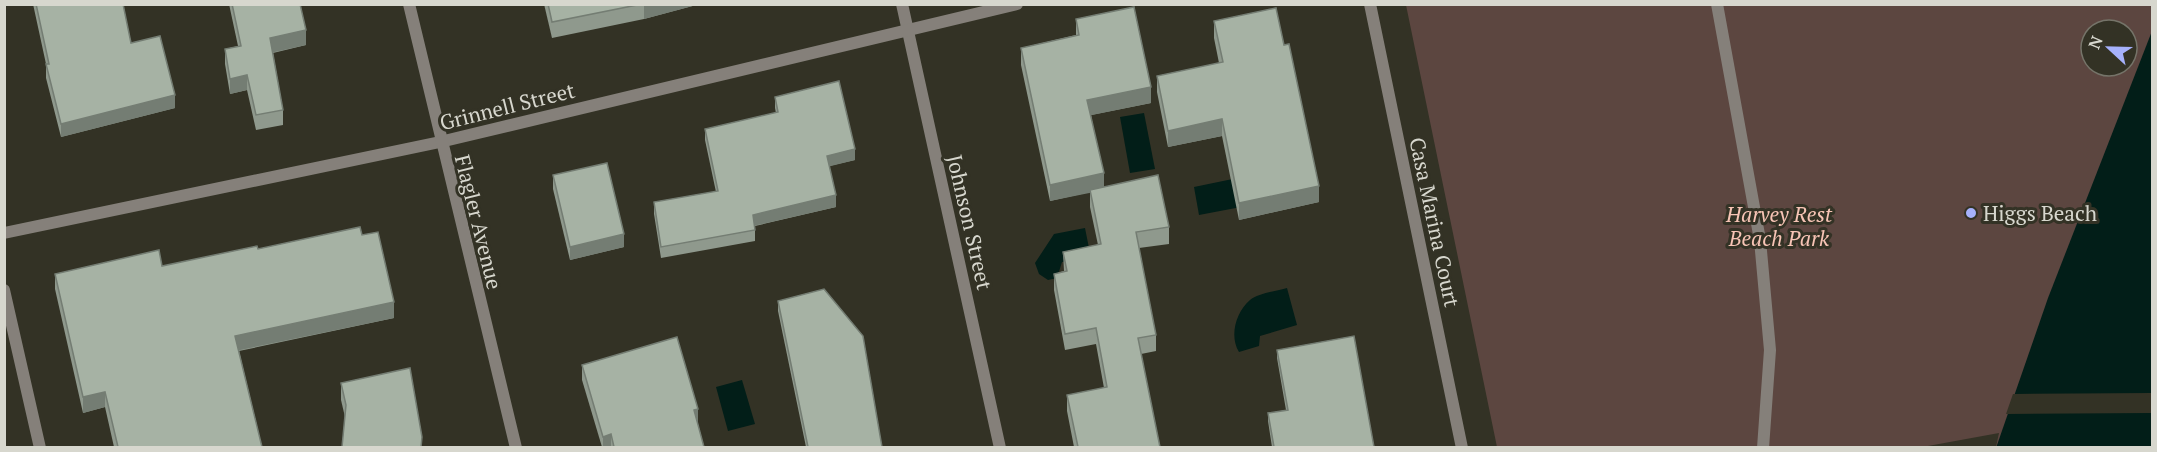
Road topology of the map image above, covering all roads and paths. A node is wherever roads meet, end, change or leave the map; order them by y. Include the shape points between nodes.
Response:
1 (409, 4) edge
2 (902, 4) edge
3 (1017, 4) edge
4 (1370, 4) edge
5 (1717, 4) edge
6 (907, 29) junction
7 (440, 142) junction
8 (4, 233) edge
9 (4, 290) edge
10 (40, 447) edge
11 (516, 447) edge
12 (1000, 447) edge
13 (1462, 447) edge
14 (1763, 447) edge

1 - 7 street, Flagler Avenue
2 - 6 street, Johnson Street
3 - 6 street, Grinnell Street
4 - 13 street, Casa Marina Court
5 - 14 street via 1760,240 1770,350
6 - 7 street, Grinnell Street
6 - 12 street, Johnson Street
7 - 8 street, Grinnell Street
7 - 11 street, Flagler Avenue
9 - 10 street

